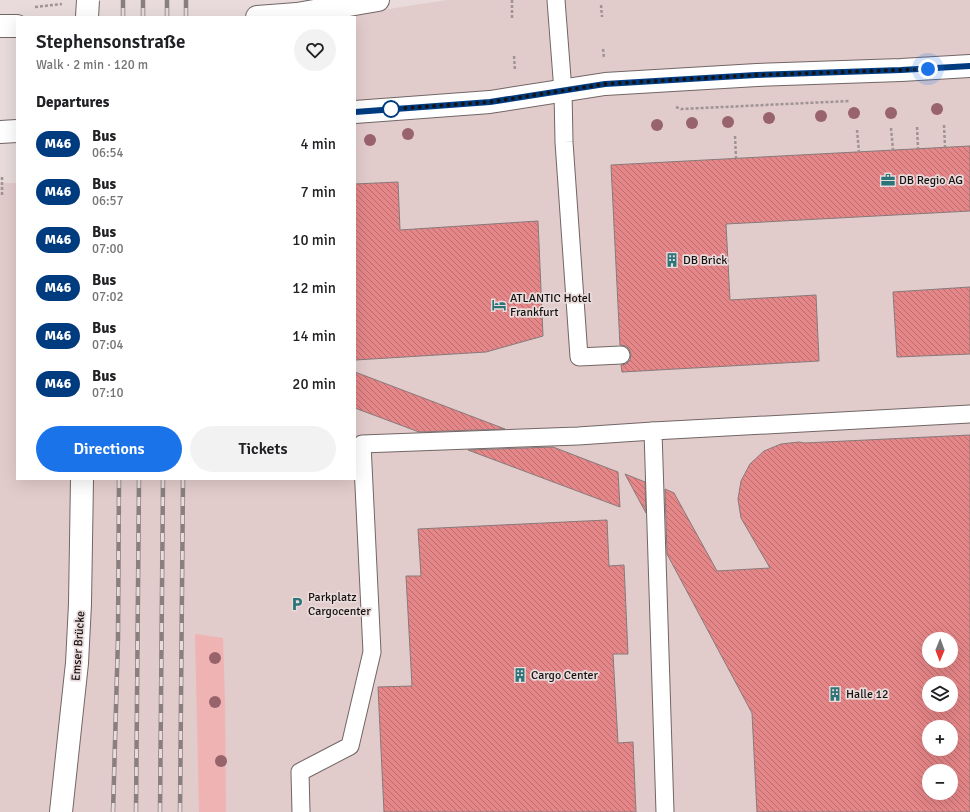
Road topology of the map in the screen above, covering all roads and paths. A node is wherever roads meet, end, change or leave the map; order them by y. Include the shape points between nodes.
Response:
1 (378, 0) edge
2 (512, 0) edge
3 (556, 0) edge
4 (78, 2) edge
5 (601, 5) dead end
6 (31, 9) dead end
7 (87, 16) edge
8 (270, 16) edge
9 (602, 17) dead end
10 (512, 20) dead end
11 (0, 26) edge
12 (16, 26) edge
13 (514, 56) dead end
14 (970, 66) edge
15 (515, 71) dead end
16 (563, 91) junction
17 (356, 112) edge
18 (944, 125) dead end
19 (917, 127) dead end
20 (891, 128) dead end
21 (16, 130) edge
22 (857, 130) dead end
23 (0, 132) edge
24 (735, 136) dead end
25 (918, 148) dead end
26 (945, 148) dead end
27 (893, 150) dead end
28 (859, 152) dead end
29 (736, 158) dead end
30 (2, 177) dead end
31 (2, 196) dead end
32 (620, 355) dead end
33 (970, 414) edge
34 (652, 431) junction
35 (82, 480) edge
36 (61, 812) edge
37 (301, 812) edge
38 (665, 812) edge

1 - 8 street
2 - 10 path
3 - 16 lane
4 - 6 path via 37,6
4 - 7 street, bridge
5 - 9 path
11 - 12 street
13 - 15 path
14 - 16 street via 637,82
16 - 17 street via 490,102
16 - 32 lane via 564,142 579,357
18 - 26 path
19 - 25 path
20 - 27 path
21 - 23 street
22 - 28 path
24 - 29 path
30 - 31 path
33 - 34 lane
34 - 37 lane via 362,444 372,652 350,746 300,772
34 - 38 lane
35 - 36 street, Emser Brücke via 78,663

